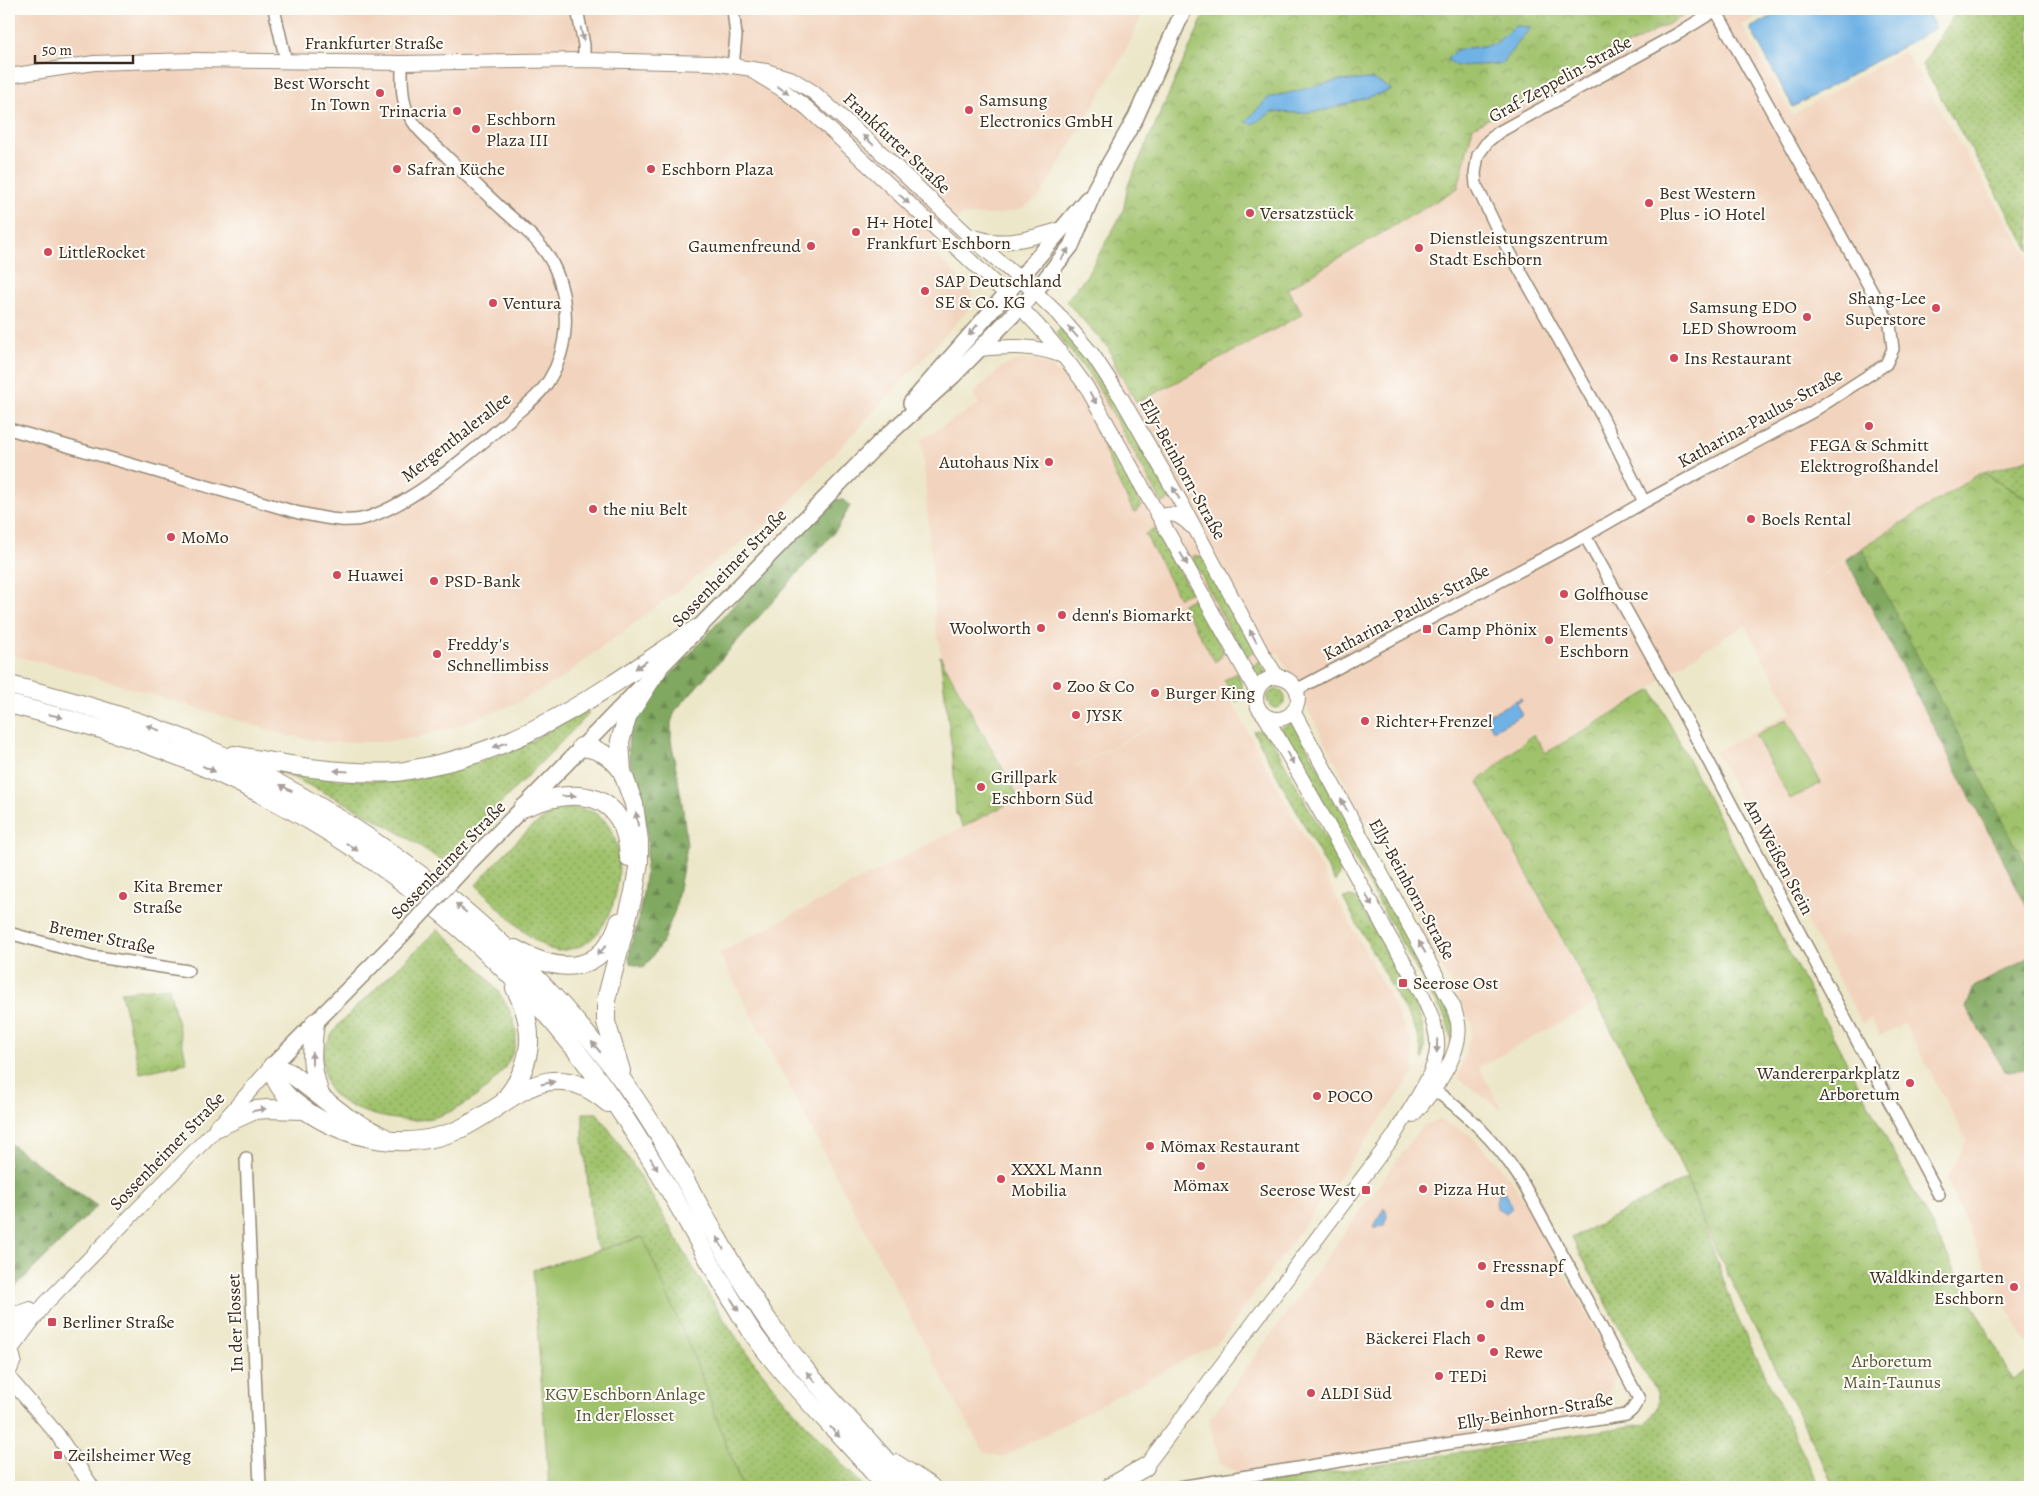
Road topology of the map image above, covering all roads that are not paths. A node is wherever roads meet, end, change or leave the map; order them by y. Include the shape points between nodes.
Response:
1 (274, 9) edge
2 (577, 9) edge
3 (733, 9) edge
4 (1184, 9) edge
5 (1716, 9) edge
6 (584, 60) junction
7 (286, 61) junction
8 (402, 63) junction
9 (737, 67) junction
10 (9, 76) edge
11 (1096, 187) junction
12 (1062, 229) junction
13 (967, 234) junction
14 (1020, 279) junction
15 (1035, 292) junction
16 (1006, 294) junction
17 (1021, 308) junction
18 (980, 349) junction
19 (1066, 358) junction
20 (9, 429) edge
21 (879, 443) junction
22 (1644, 502) junction
23 (1160, 517) junction
24 (1196, 532) junction
25 (1585, 536) junction
26 (696, 629) junction
27 (658, 669) junction
28 (1278, 678) junction
29 (9, 685) edge
30 (1296, 690) junction
31 (1257, 692) junction
32 (9, 704) edge
33 (1293, 711) junction
34 (1265, 716) junction
35 (582, 747) junction
36 (215, 752) junction
37 (622, 771) junction
38 (523, 808) junction
39 (9, 933) edge
40 (498, 940) junction
41 (188, 971) dead end
42 (506, 972) junction
43 (315, 1022) junction
44 (272, 1066) junction
45 (626, 1086) junction
46 (1429, 1087) junction
47 (320, 1096) junction
48 (504, 1101) junction
49 (304, 1110) junction
50 (628, 1123) junction
51 (218, 1127) junction
52 (389, 1140) junction
53 (246, 1158) dead end
54 (1939, 1195) dead end
55 (45, 1304) junction
56 (9, 1316) edge
57 (9, 1330) edge
58 (10, 1346) edge
59 (9, 1372) edge
60 (9, 1378) edge
61 (879, 1452) junction
62 (1146, 1467) junction
63 (92, 1487) edge
64 (260, 1487) edge
65 (886, 1487) edge
66 (908, 1487) edge
67 (931, 1487) edge
68 (1110, 1487) edge
69 (1130, 1487) edge
70 (1136, 1487) edge
71 (1179, 1487) edge

1 - 7 street
2 -> 6 street
3 - 9 street
4 - 11 main road, Sossenheimer Straße via 1136,117
5 - 22 street, Graf-Zeppelin-Straße via 1679,33 1499,132 1478,155 1474,173 1476,185 1499,233 1602,418
5 - 22 street, Katharina-Paulus-Straße via 1890,324 1894,349 1886,364 1812,412
6 - 8 street, Frankfurter Straße
6 - 9 street, Frankfurter Straße via 696,62
7 - 8 street, Frankfurter Straße
7 - 10 street, Frankfurter Straße via 94,63
8 - 20 street, Mergenthalerallee via 406,107 413,121 535,238 549,255 557,273 566,313 562,348 557,366 541,392 476,448 420,490 386,510 348,520 299,513
13 -> 9 street, Frankfurter Straße via 809,88 766,71
9 -> 16 street, Frankfurter Straße via 767,80 807,108
11 - 12 main road, Sossenheimer Straße
15 -> 11 main road, Sossenheimer Straße via 1071,246
12 - 13 street via 999,243
12 - 14 main road, Sossenheimer Straße
13 - 14 street, Frankfurter Straße
14 - 15 street, Frankfurter Straße
14 - 16 main road, Sossenheimer Straße
15 - 17 main road, Sossenheimer Straße
24 -> 15 street, Elly-Beinhorn-Straße via 1122,399 1093,355
16 - 17 street, Frankfurter Straße
16 -> 21 main road, Sossenheimer Straße
17 - 18 main road, Sossenheimer Straße
17 - 19 street, Elly-Beinhorn-Straße
18 - 19 street via 1025,346
18 - 21 main road, Sossenheimer Straße
19 -> 23 street, Elly-Beinhorn-Straße via 1086,386
21 - 26 main road, Sossenheimer Straße
22 - 25 street, Katharina-Paulus-Straße
23 - 24 street via 1167,514 1181,517
23 -> 31 street, Elly-Beinhorn-Straße
28 -> 24 street, Elly-Beinhorn-Straße
25 - 30 street, Katharina-Paulus-Straße
25 - 54 street, Am Weißen Stein
26 - 27 main road, Sossenheimer Straße
26 -> 36 highway via 570,711 520,738 458,761 398,772 367,772 288,765
27 - 35 main road, Sossenheimer Straße
27 - 37 highway via 636,699 622,728
28 - 30 street, Elly-Beinhorn-Straße via 1289,681
28 - 31 street via 1263,683
36 -> 29 highway via 77,703
30 - 33 street via 1298,701
31 - 34 street, Elly-Beinhorn-Straße via 1258,707
32 -> 42 highway via 138,741 262,794 338,838 413,890
33 - 34 street via 1277,720
46 -> 33 street, Elly-Beinhorn-Straße via 1455,1049 1458,1024 1454,1008
34 -> 46 street, Elly-Beinhorn-Straße via 1354,871 1430,1014 1436,1031 1437,1050
35 - 37 highway via 603,752
35 - 38 main road, Sossenheimer Straße
40 -> 36 highway via 424,876 356,829 268,778
45 -> 37 highway via 611,1041 606,1012 639,862 638,823
38 -> 40 highway via 557,796 598,800 617,815 624,827 628,840 629,877 621,916 610,941 581,965 568,967 543,963
38 - 43 main road, Sossenheimer Straße, bridge
39 - 41 street, Bremer Straße via 92,956
45 -> 40 highway via 574,1022
42 - 48 highway via 525,1010 530,1037 517,1084
42 - 50 highway via 578,1053
43 - 44 main road, Sossenheimer Straße
47 -> 43 highway via 311,1058
44 - 47 highway via 290,1073
44 - 49 highway via 277,1084
44 - 51 street, Sossenheimer Straße
61 -> 45 highway via 771,1326
46 - 62 street, Elly-Beinhorn-Straße
46 - 71 street, Elly-Beinhorn-Straße via 1449,1101 1489,1139 1519,1176 1639,1399 1626,1415
47 - 52 highway via 358,1124
48 -> 50 highway via 527,1088 558,1080 569,1081 595,1092
48 - 52 highway via 479,1119 452,1132 423,1140
51 -> 49 highway via 255,1110
49 - 52 highway via 351,1134
50 -> 65 highway via 756,1337 804,1398
51 - 55 street, Sossenheimer Straße
53 - 64 street, In der Flosset
55 - 56 street
55 - 57 street, Sossenheimer Straße
55 - 58 street, Sossenheimer Straße
58 - 59 street, Sossenheimer Straße via 14,1360
60 - 63 street via 57,1434
61 - 66 highway
61 - 67 highway
62 - 68 highway
62 - 69 highway
62 - 70 highway

